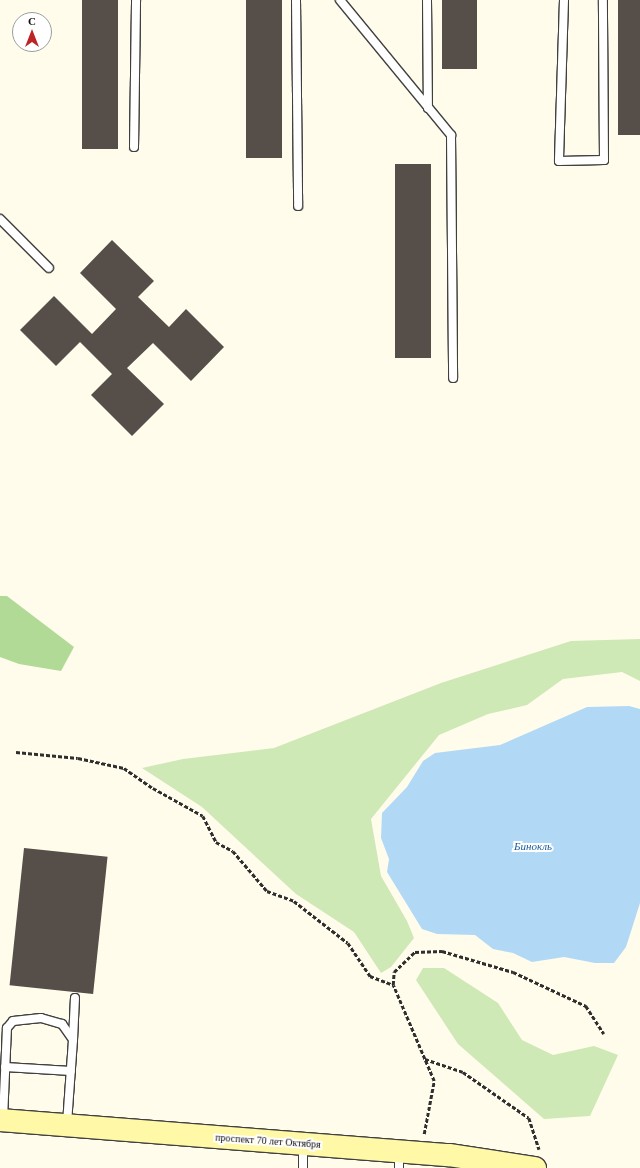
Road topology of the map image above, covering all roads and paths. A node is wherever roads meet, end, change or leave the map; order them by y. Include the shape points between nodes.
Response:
1 (136, 0) edge
2 (296, 0) edge
3 (340, 0) edge
4 (427, 0) edge
5 (564, 0) edge
6 (603, 0) edge
7 (428, 108) junction
8 (134, 147) dead end
9 (298, 206) dead end
10 (0, 219) edge
11 (49, 268) dead end
12 (453, 378) dead end
13 (16, 752) dead end
14 (393, 985) junction
15 (75, 998) dead end
16 (604, 1034) dead end
17 (73, 1040) junction
18 (425, 1059) junction
19 (5, 1067) junction
20 (71, 1071) junction
21 (1, 1120) edge
22 (67, 1125) junction
23 (302, 1143) junction
24 (406, 1157) edge
25 (538, 1161) edge
26 (303, 1168) edge

1 - 8 lane
2 - 9 lane
3 - 7 lane
4 - 7 lane
5 - 6 lane via 559,161 604,160
7 - 12 lane via 451,136
10 - 11 lane
13 - 14 path via 78,758 124,768 203,816 216,842 233,851 267,891 294,901 348,943 370,976
14 - 16 path via 394,972 415,952 442,950 513,972 586,1006
14 - 18 path
15 - 17 lane
17 - 19 lane via 62,1024 41,1018 13,1021 8,1028
17 - 20 lane
18 - 24 path via 434,1081
18 - 25 path via 463,1072 529,1118
19 - 20 lane
19 - 21 lane
20 - 22 lane
21 - 22 main road, проспект 70 лет Октября
22 - 23 main road, проспект 70 лет Октября
23 - 24 main road, проспект 70 лет Октября
23 - 26 lane
24 - 25 main road, проспект 70 лет Октября

